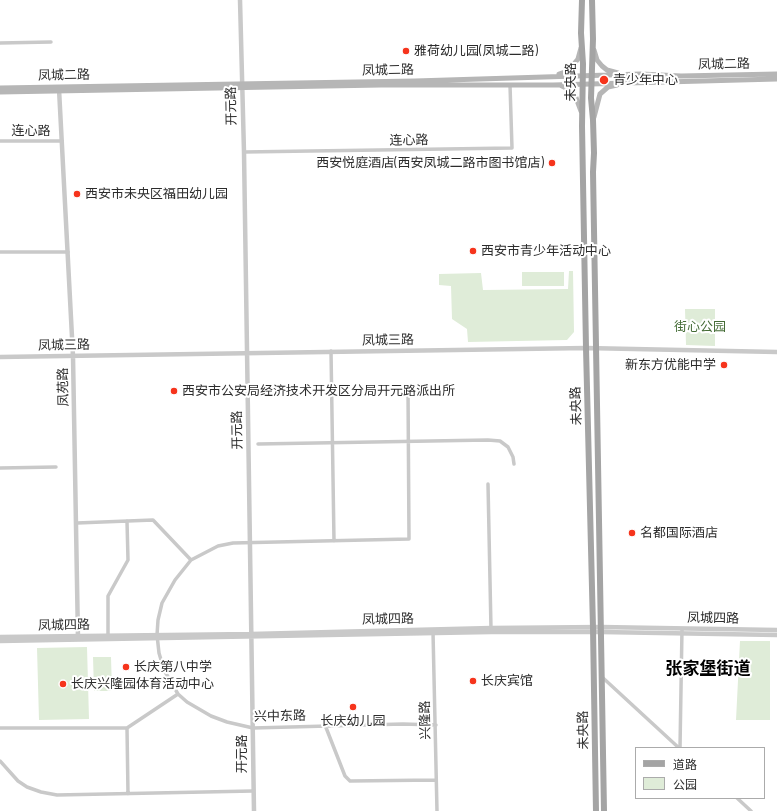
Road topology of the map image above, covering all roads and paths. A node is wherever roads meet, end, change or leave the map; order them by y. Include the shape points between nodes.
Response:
1 (240, 0) edge
2 (582, 0) edge
3 (592, 0) edge
4 (593, 39) junction
5 (51, 42) dead end
6 (0, 43) edge
7 (581, 45) junction
8 (629, 74) junction
9 (777, 74) edge
10 (582, 76) junction
11 (592, 76) junction
12 (544, 77) junction
13 (777, 79) edge
14 (630, 82) junction
15 (591, 83) junction
16 (582, 84) junction
17 (510, 85) junction
18 (553, 85) junction
19 (242, 86) junction
20 (0, 88) edge
21 (59, 89) junction
22 (0, 92) edge
23 (582, 116) junction
24 (593, 120) junction
25 (62, 141) junction
26 (0, 142) edge
27 (244, 152) junction
28 (0, 252) edge
29 (68, 252) junction
30 (586, 348) junction
31 (596, 348) junction
32 (331, 352) junction
33 (777, 352) edge
34 (247, 353) junction
35 (73, 356) junction
36 (0, 358) edge
37 (408, 389) dead end
38 (408, 441) junction
39 (332, 442) junction
40 (258, 444) dead end
41 (514, 464) dead end
42 (56, 467) dead end
43 (0, 468) edge
44 (488, 484) dead end
45 (127, 521) junction
46 (77, 523) junction
47 (334, 541) junction
48 (250, 542) junction
49 (191, 560) junction
50 (491, 630) junction
51 (593, 630) junction
52 (601, 630) junction
53 (777, 630) edge
54 (433, 631) junction
55 (681, 631) junction
56 (108, 635) junction
57 (777, 635) edge
58 (251, 636) junction
59 (0, 637) edge
60 (157, 637) junction
61 (78, 638) junction
62 (0, 641) edge
63 (602, 677) junction
64 (178, 694) junction
65 (436, 725) junction
66 (325, 726) junction
67 (0, 728) edge
68 (127, 728) junction
69 (253, 728) junction
70 (679, 747) edge
71 (680, 747) edge
72 (0, 761) edge
73 (436, 780) junction
74 (253, 791) junction
75 (128, 794) junction
76 (738, 799) edge
77 (254, 811) edge
78 (437, 811) edge
79 (596, 811) edge
80 (604, 811) edge
81 (750, 811) edge

1 - 19 street, 开元路
2 - 7 main road, 未央路
3 - 4 main road, 未央路
4 - 8 main road via 596,56 602,66 612,72
4 - 11 main road, 未央路
5 - 6 street
7 - 10 main road, 未央路
7 - 12 main road via 578,58 571,68 564,73
8 - 9 main road, 凤城二路
8 - 11 main road, 凤城二路
10 - 11 main road, 凤城二路
10 - 12 main road, 凤城二路
10 - 16 main road, 未央路
11 - 15 main road, 未央路
12 - 19 main road, 凤城二路
13 - 14 main road, 凤城二路
14 - 15 main road, 凤城二路
14 - 24 main road via 608,87 600,94
15 - 16 main road, 凤城二路
15 - 24 main road, 未央路
16 - 18 main road, 凤城二路
16 - 23 main road, 未央路
17 - 18 main road, 凤城二路
17 - 19 main road, 凤城二路
17 - 27 street, 连心路 via 512,148
18 - 23 main road via 565,87 575,95
19 - 21 main road, 凤城二路
19 - 27 street, 开元路
20 - 21 main road, 凤城二路
21 - 22 main road, 凤城二路
21 - 25 street, 凤苑路
23 - 30 main road, 未央路
24 - 31 main road, 未央路
25 - 26 street, 连心路
25 - 29 street, 凤苑路
27 - 34 street, 开元路
28 - 29 street
29 - 35 street, 凤苑路
30 - 31 street, 凤城三路
30 - 32 street, 凤城三路
30 - 51 main road, 未央路
31 - 33 street, 凤城三路
31 - 52 main road, 未央路
32 - 34 street, 凤城三路
32 - 39 street
34 - 35 street, 凤城三路
34 - 48 street, 开元路
35 - 36 street, 凤城三路
35 - 46 street, 凤苑路
37 - 38 street
38 - 39 street
38 - 41 street via 500,441 508,447
38 - 47 street via 409,540
39 - 40 street
39 - 47 street
42 - 43 street
44 - 50 street
45 - 46 street
45 - 49 street via 154,520
45 - 56 street via 128,560 108,596
46 - 61 street, 凤苑路
47 - 48 street
48 - 49 street via 218,546
48 - 58 street, 开元路
49 - 60 street via 175,580 162,603
50 - 51 street, 凤城四路
50 - 54 street, 凤城四路
51 - 52 street, 凤城四路
51 - 79 main road, 未央路
52 - 55 street, 凤城四路
52 - 63 main road, 未央路
53 - 55 street, 凤城四路
54 - 58 street, 凤城四路
54 - 65 street, 兴隆路
55 - 57 street, 凤城四路
55 - 71 street
56 - 60 street, 凤城四路
56 - 61 street, 凤城四路
58 - 60 street, 凤城四路
58 - 69 street, 开元路
59 - 61 street, 凤城四路
60 - 61 street, 凤城四路
60 - 64 street via 164,670
61 - 62 street, 凤城四路
63 - 70 street
63 - 80 main road, 未央路
64 - 68 street
64 - 69 street, 兴中东路 via 211,716
65 - 66 street, 兴中东路
65 - 73 street, 兴隆路
66 - 69 street, 兴中东路
66 - 73 street via 345,776 350,781
67 - 68 street
68 - 75 street
69 - 74 street, 开元路
72 - 75 street via 18,781 41,792 57,795
73 - 78 street, 兴隆路
74 - 75 street
74 - 77 street, 开元路
76 - 81 street

